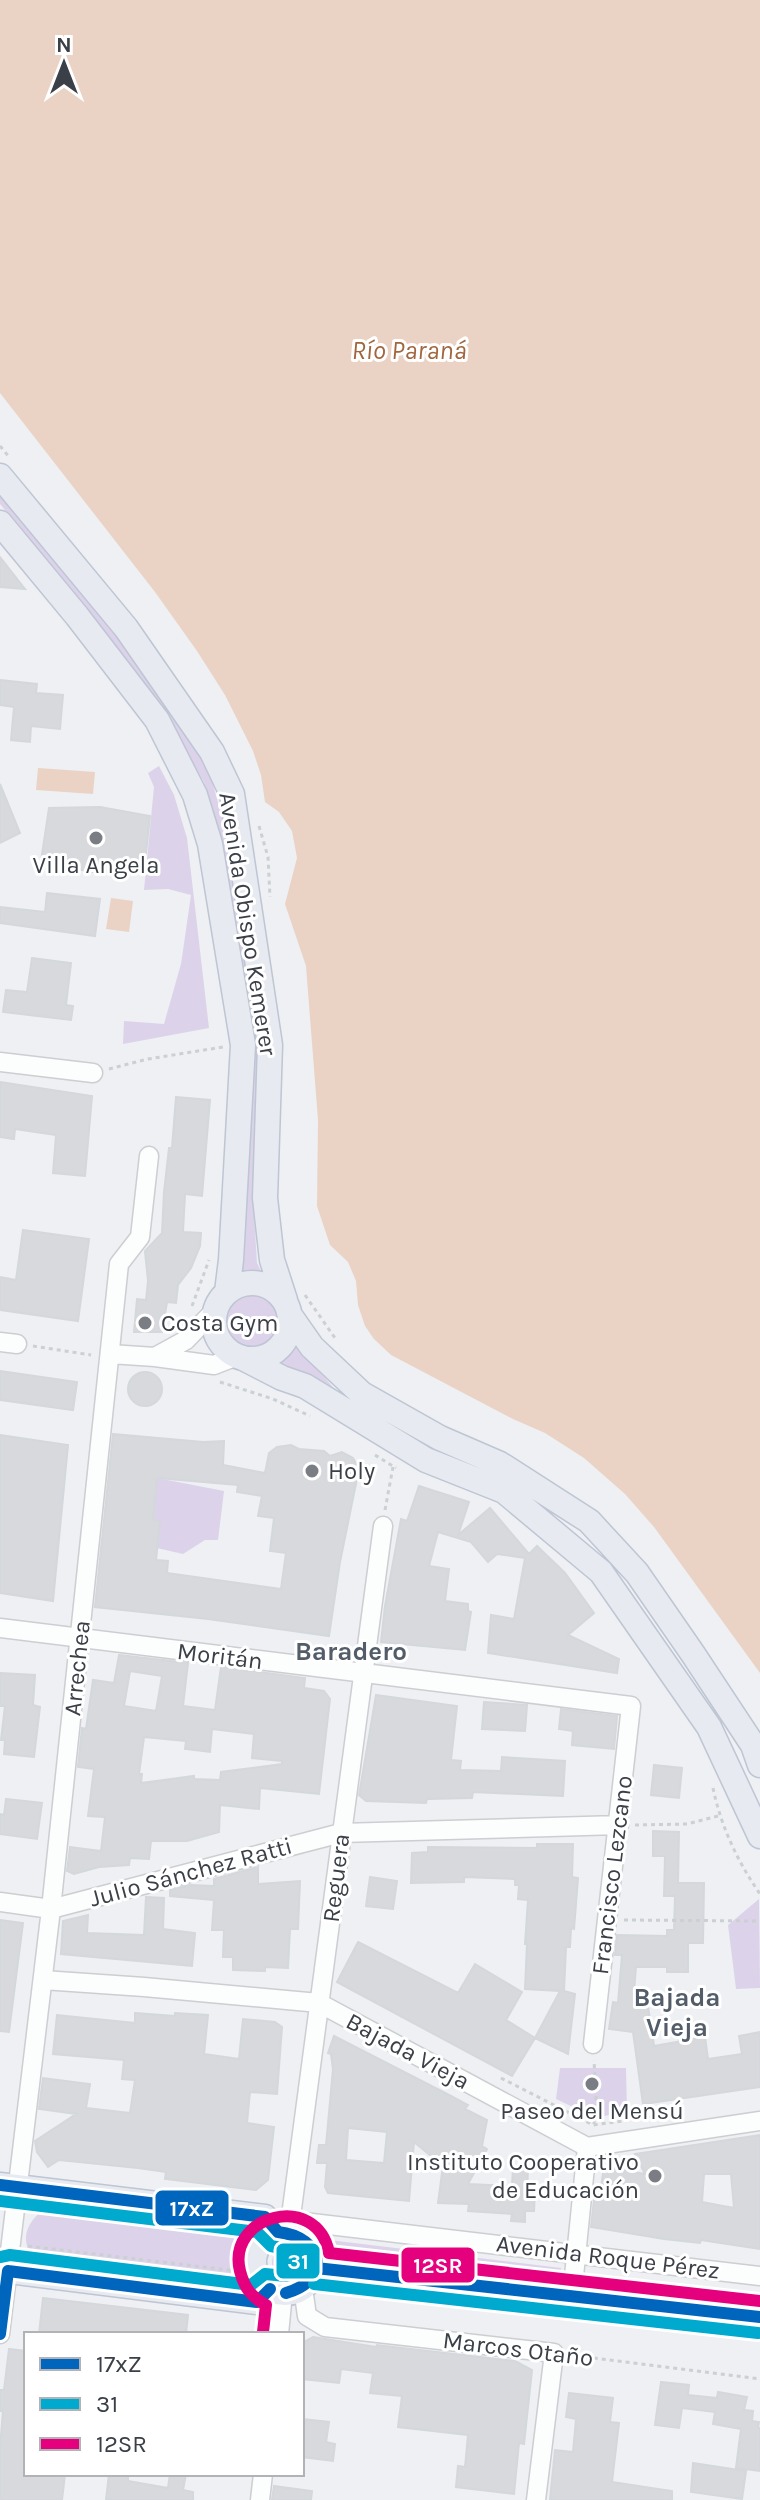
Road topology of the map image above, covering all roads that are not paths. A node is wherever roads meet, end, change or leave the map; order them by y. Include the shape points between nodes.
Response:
1 (9, 472) edge
2 (0, 523) edge
3 (0, 1062) edge
4 (93, 1073) road end
5 (149, 1156) dead end
6 (221, 1300) junction
7 (292, 1302) junction
8 (100, 1354) junction
9 (155, 1357) junction
10 (240, 1357) junction
11 (383, 1526) road end
12 (0, 1628) edge
13 (80, 1638) junction
14 (363, 1673) junction
15 (631, 1706) joint
16 (760, 1765) edge
17 (619, 1825) junction
18 (341, 1833) junction
19 (760, 1836) edge
20 (0, 1902) edge
21 (51, 1909) junction
22 (43, 1980) junction
23 (319, 2003) junction
24 (593, 2044) road end
25 (760, 2121) edge
26 (587, 2147) junction
27 (10, 2186) edge
28 (281, 2225) junction
29 (576, 2253) junction
30 (4, 2271) edge
31 (760, 2276) edge
32 (293, 2285) junction
33 (572, 2296) junction
34 (307, 2316) junction
35 (760, 2317) edge
36 (279, 2330) edge
37 (0, 2334) edge
38 (263, 2476) edge
39 (260, 2500) edge
40 (536, 2500) edge

1 - 7 main road, Avenida Obispo Kemerer via 212,752 232,794 270,1045 265,1198 272,1260
2 - 6 main road, Avenida Obispo Kemerer via 157,720 195,795 210,844 243,1045 232,1245
3 - 4 street
5 - 8 street, Arrechea via 140,1237 119,1264
6 - 7 main road, Avenida Obispo Kemerer via 238,1285 251,1282
6 - 9 street via 186,1340
6 - 10 main road, Avenida Obispo Kemerer via 215,1331
7 - 10 main road via 290,1329 277,1350 255,1359
7 - 16 main road, Avenida Obispo Kemerer via 312,1347 362,1394 500,1464 589,1521 637,1573 753,1745
8 - 9 street
8 - 13 street, Arrechea
9 - 10 street via 214,1365
10 - 19 main road, Avenida Obispo Kemerer via 305,1386 426,1460 504,1491 601,1572 709,1727
11 - 14 street, Reguera
12 - 13 street, Moritán
13 - 14 street, Moritán
13 - 21 street, Arrechea
14 - 15 street, Moritán
14 - 18 street, Reguera
15 - 17 street, Francisco Lezcano
17 - 18 street, Julio Sánchez Ratti
17 - 24 street, Francisco Lezcano
18 - 21 street, Julio Sánchez Ratti
18 - 23 street, Reguera
20 - 21 street
21 - 22 street, Arrechea
22 - 23 street, Bajada Vieja
22 - 27 street, Arrechea
23 - 26 street, Bajada Vieja
23 - 28 street, Reguera
25 - 26 street
26 - 29 street
27 - 28 main road, Avenida Roque Pérez
27 - 30 street, Arrechea
28 - 29 street, Avenida Roque Pérez
28 - 32 main road via 305,2238 315,2253
28 - 32 main road via 255,2253 254,2263 262,2283
29 - 31 street, Avenida Roque Pérez
29 - 33 street
30 - 32 main road, Avenida Roque Pérez via 257,2302
30 - 37 street, Arrechea
32 - 33 main road, Avenida Roque Pérez
32 - 34 street
32 - 36 street
33 - 35 main road, Avenida Roque Pérez
34 - 36 street
34 - 40 street, Marcos Otaño via 325,2327 554,2353
38 - 39 street

